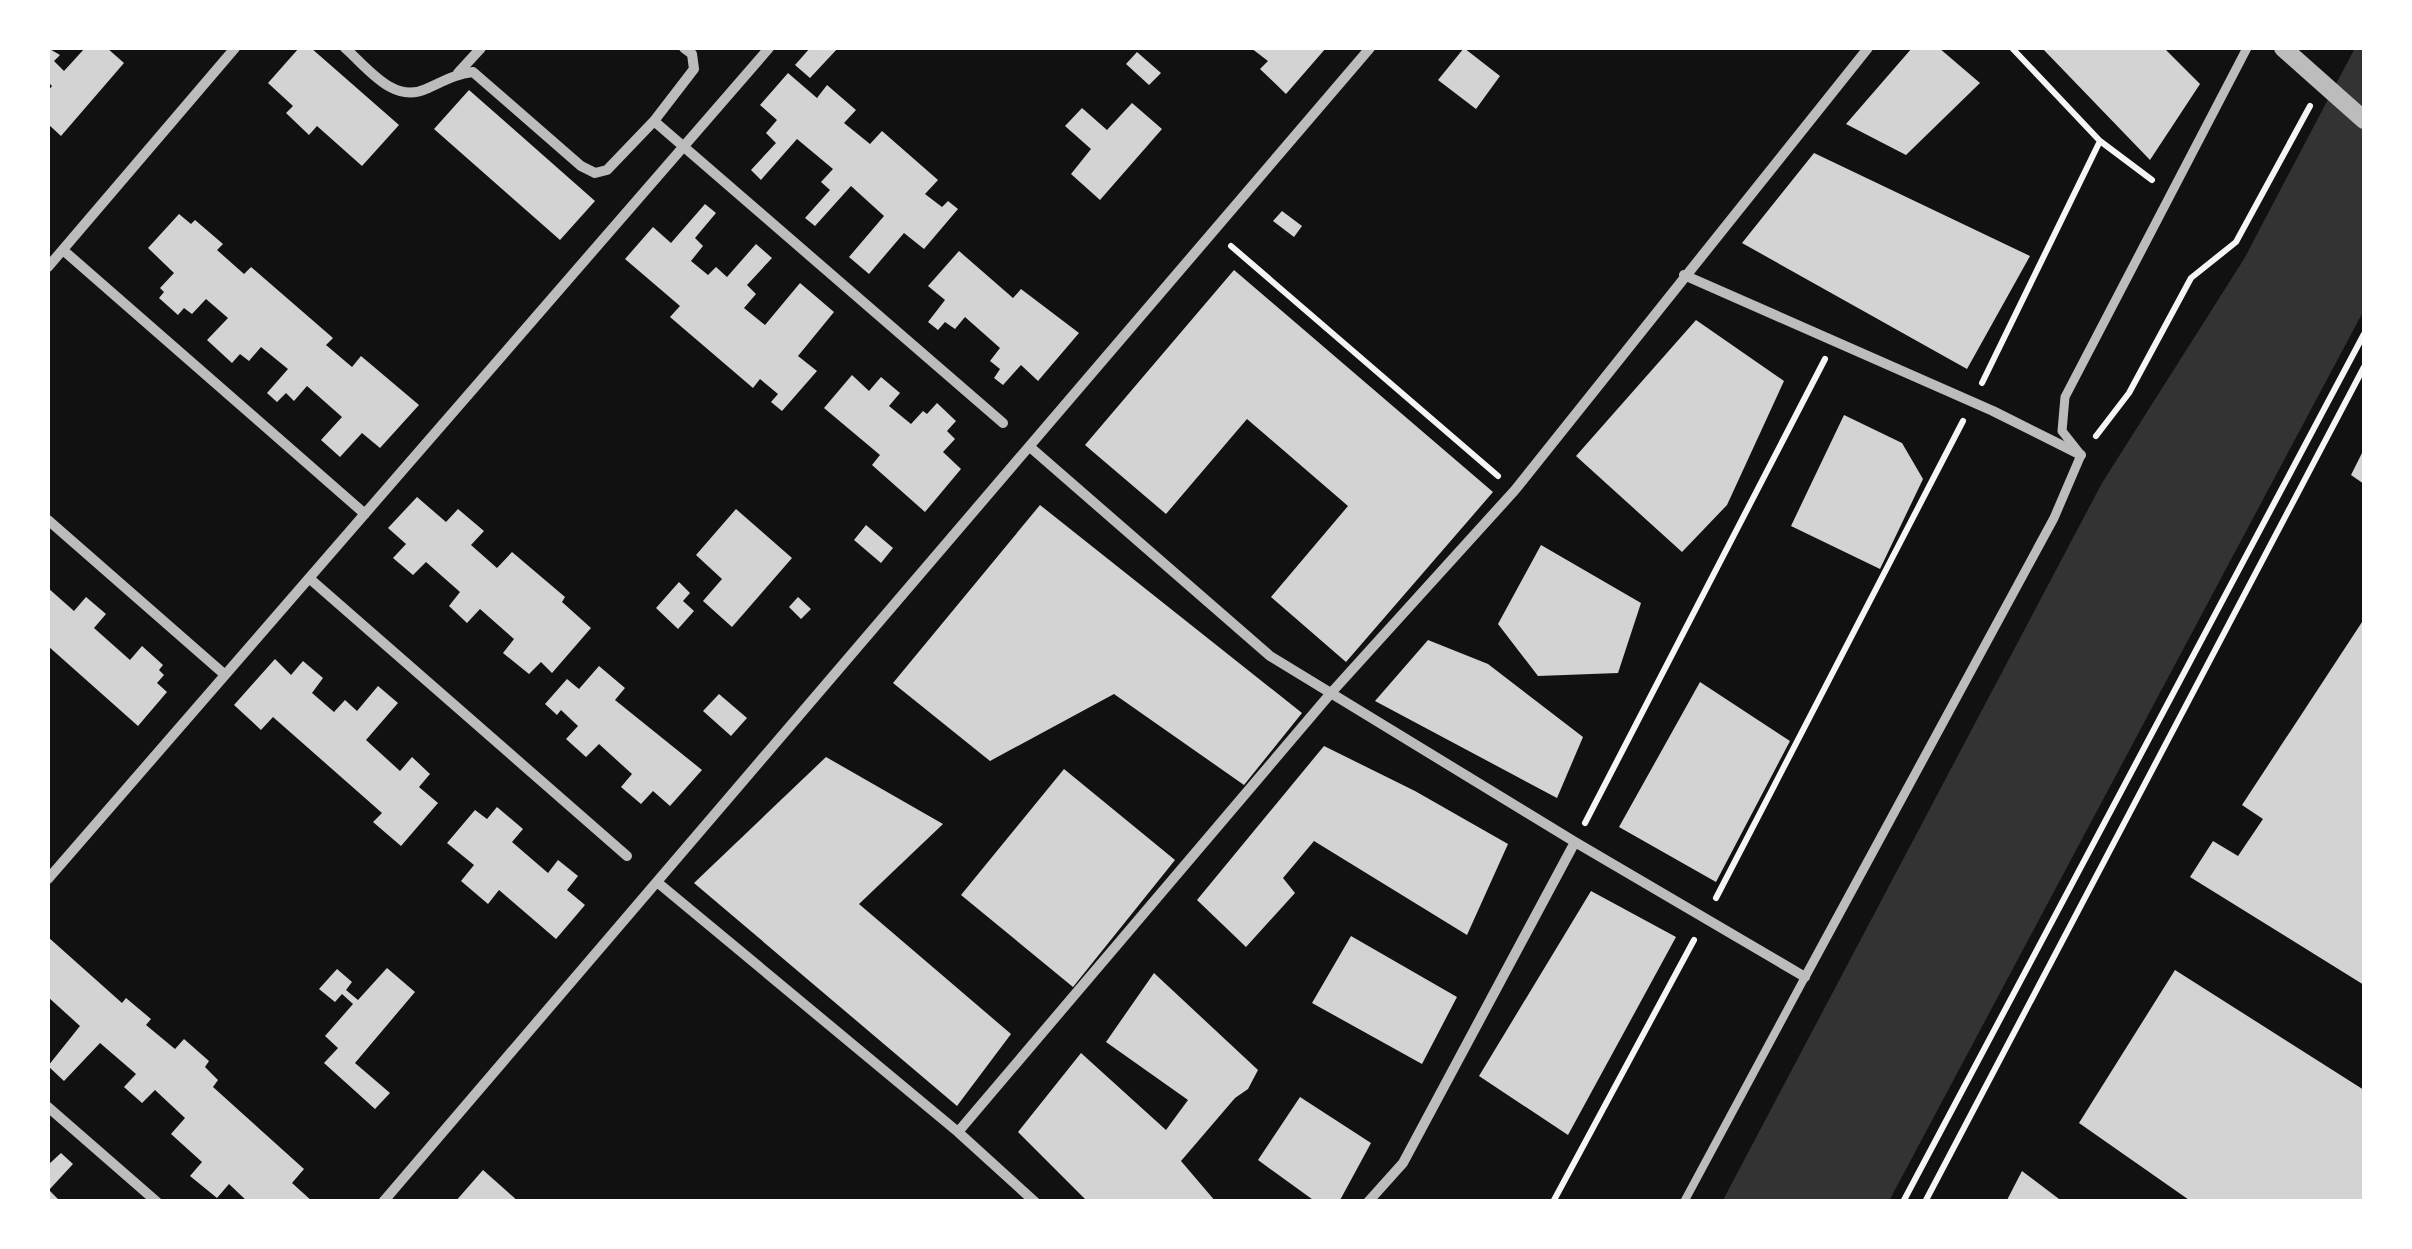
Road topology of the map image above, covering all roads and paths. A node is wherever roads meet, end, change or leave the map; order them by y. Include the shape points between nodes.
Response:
1 (236, 48) edge
2 (344, 48) edge
3 (481, 48) edge
4 (684, 48) edge
5 (770, 48) edge
6 (1370, 48) edge
7 (1868, 48) edge
8 (2012, 48) edge
9 (2247, 48) edge
10 (2284, 48) edge
11 (457, 74) junction
12 (2315, 96) dead end
13 (2364, 120) edge
14 (654, 121) junction
15 (2100, 141) junction
16 (683, 145) junction
17 (2170, 194) junction
18 (1215, 232) junction
19 (63, 250) junction
20 (48, 266) edge
21 (1684, 275) junction
22 (2364, 334) edge
23 (1834, 342) junction
24 (2364, 367) edge
25 (1972, 402) junction
26 (1003, 423) dead end
27 (1030, 447) junction
28 (2082, 454) junction
29 (1514, 490) junction
30 (364, 514) junction
31 (48, 520) edge
32 (310, 578) junction
33 (224, 674) junction
34 (1330, 694) junction
35 (1575, 842) junction
36 (627, 856) dead end
37 (48, 879) edge
38 (657, 882) junction
39 (1706, 919) junction
40 (1806, 977) junction
41 (48, 1107) edge
42 (958, 1132) junction
43 (157, 1202) edge
44 (383, 1202) edge
45 (1035, 1202) edge
46 (1368, 1202) edge
47 (1553, 1202) edge
48 (1684, 1202) edge
49 (1902, 1202) edge
50 (1925, 1202) edge

1 - 19 street
2 - 11 street via 405,95
3 - 11 street
4 - 14 street via 694,70
5 - 16 street
6 - 18 street
7 - 21 street
8 - 15 path
9 - 17 street
10 - 13 street
11 - 14 street via 473,72 595,173 607,170
12 - 28 path via 2236,242 2191,278 2129,393
14 - 16 street
15 - 17 path
15 - 25 path
16 - 26 street
16 - 30 street
17 - 28 street via 2066,396 2062,431
18 - 27 street
18 - 29 path
19 - 20 street
19 - 30 street
21 - 23 street
21 - 29 street
22 - 49 path
23 - 25 street
23 - 35 path
24 - 50 path
25 - 28 street
25 - 39 path
27 - 34 street via 1270,656
27 - 38 street
28 - 40 street via 2054,518
29 - 34 street
30 - 32 street
31 - 33 street
32 - 33 street
32 - 36 street
33 - 37 street
34 - 35 street
34 - 42 street
35 - 39 street
35 - 46 street via 1404,1162
38 - 42 street
38 - 44 street
39 - 40 street
39 - 47 path
40 - 48 lane
41 - 43 street
42 - 45 street

